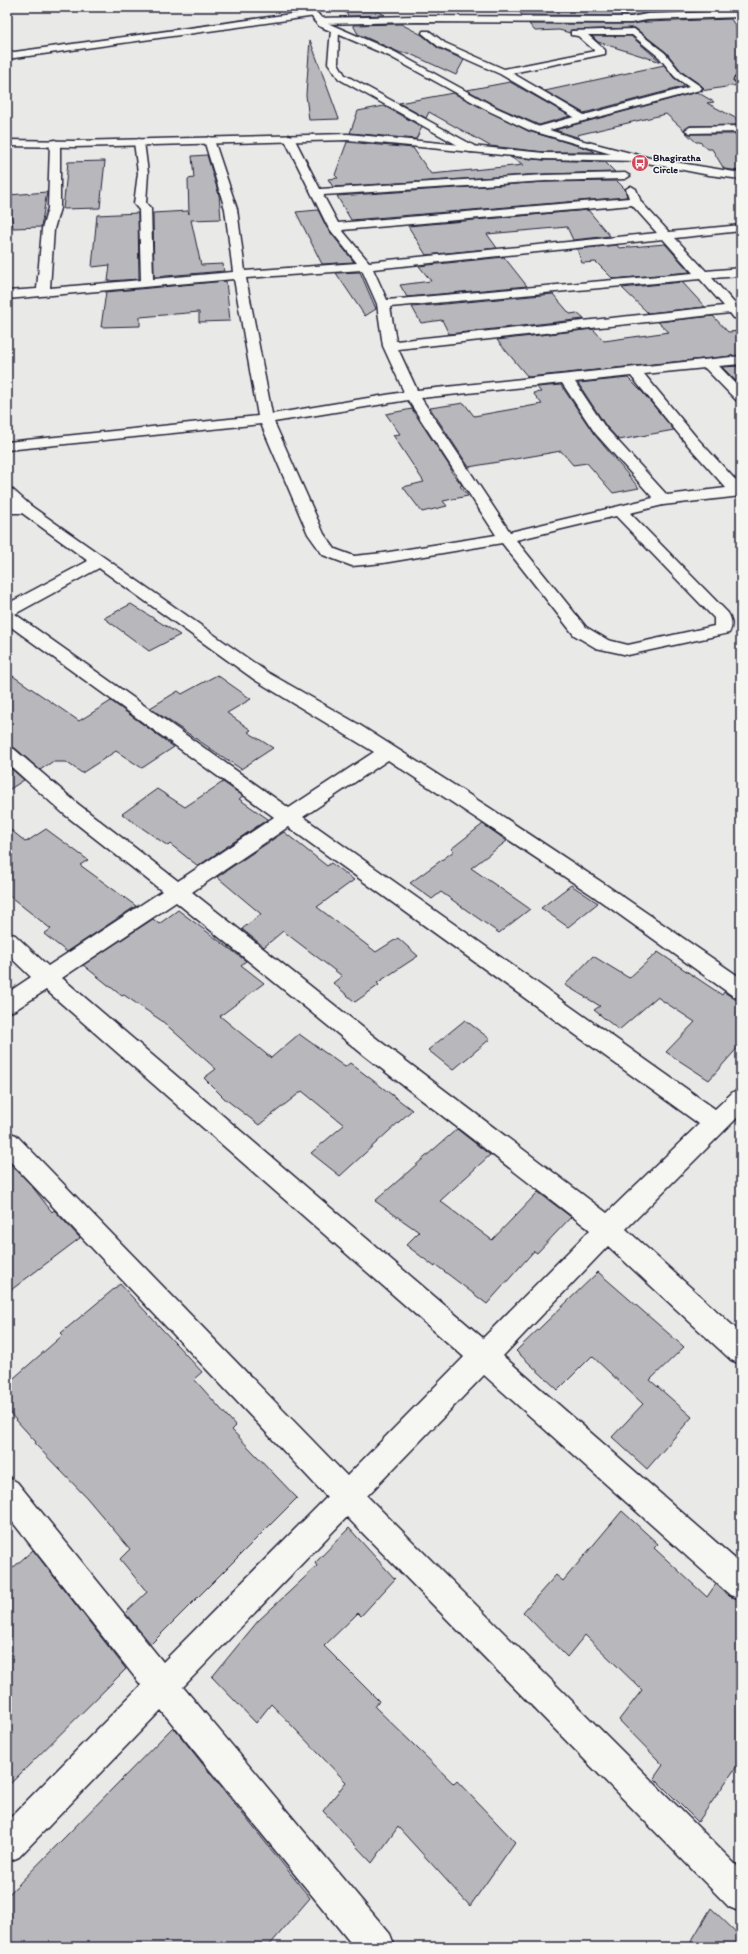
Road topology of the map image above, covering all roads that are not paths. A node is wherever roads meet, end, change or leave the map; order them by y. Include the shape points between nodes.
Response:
1 (434, 7) edge
2 (691, 7) edge
3 (313, 14) edge
4 (741, 14) edge
5 (700, 15) junction
6 (439, 19) junction
7 (335, 30) junction
8 (441, 33) dead end
9 (564, 33) dead end
10 (580, 33) junction
11 (371, 35) dead end
12 (347, 36) junction
13 (7, 56) edge
14 (503, 72) junction
15 (741, 77) edge
16 (741, 82) edge
17 (583, 118) junction
18 (741, 129) edge
19 (538, 130) junction
20 (690, 130) dead end
21 (289, 138) junction
22 (209, 140) junction
23 (139, 142) junction
24 (7, 143) edge
25 (55, 144) junction
26 (474, 150) junction
27 (603, 158) junction
28 (640, 158) junction
29 (625, 176) junction
30 (741, 176) edge
31 (316, 192) junction
32 (636, 201) junction
33 (334, 227) junction
34 (741, 228) edge
35 (667, 237) junction
36 (366, 266) junction
37 (741, 272) edge
38 (239, 274) junction
39 (704, 276) junction
40 (147, 284) junction
41 (43, 292) junction
42 (7, 295) edge
43 (384, 304) junction
44 (738, 311) edge
45 (390, 346) junction
46 (741, 360) edge
47 (709, 364) junction
48 (635, 372) junction
49 (566, 379) junction
50 (412, 395) junction
51 (741, 397) edge
52 (266, 419) junction
53 (7, 446) edge
54 (739, 491) edge
55 (7, 492) edge
56 (663, 500) junction
57 (7, 508) edge
58 (26, 509) junction
59 (619, 510) junction
60 (506, 538) junction
61 (96, 559) junction
62 (7, 604) edge
63 (7, 611) edge
64 (7, 616) edge
65 (387, 752) junction
66 (7, 753) edge
67 (289, 818) junction
68 (178, 892) junction
69 (7, 941) edge
70 (47, 978) junction
71 (741, 990) edge
72 (7, 1004) edge
73 (741, 1099) edge
74 (716, 1123) junction
75 (7, 1142) edge
76 (608, 1229) junction
77 (741, 1351) edge
78 (484, 1357) junction
79 (7, 1492) edge
80 (347, 1497) junction
81 (741, 1584) edge
82 (162, 1686) junction
83 (7, 1845) edge
84 (741, 1895) edge
85 (377, 1947) edge

1 - 6 street
2 - 5 street
3 - 6 street
3 - 7 street
3 - 13 street
4 - 5 street
5 - 6 street via 490,16
7 - 12 street
7 - 26 street via 333,63 342,77
8 - 14 street via 422,33 442,45
9 - 10 street
10 - 14 street via 602,52
10 - 17 street via 634,32 662,55 678,75 698,88
11 - 12 street
12 - 19 street via 392,54 494,110
14 - 17 street
15 - 16 street
17 - 19 street
18 - 20 street
19 - 28 street
21 - 22 street
21 - 26 street via 348,137
21 - 31 street
22 - 23 street
22 - 38 street via 231,210
23 - 25 street
23 - 40 street via 143,173 140,204 145,209
24 - 25 street
25 - 41 street via 54,208 48,229
26 - 27 street
27 - 28 street
27 - 29 street
28 - 30 street
29 - 31 street via 545,178
29 - 32 street
31 - 33 street
32 - 33 street
32 - 35 street
33 - 36 street
34 - 35 street
35 - 36 street
35 - 39 street
36 - 38 street
36 - 43 street
37 - 39 street
38 - 40 street
38 - 52 street
39 - 43 street
39 - 44 street
40 - 41 street
41 - 42 street
43 - 45 street
44 - 45 street
45 - 50 street
46 - 47 street
47 - 48 street
47 - 51 street
48 - 49 street
48 - 54 street via 690,440
49 - 50 street
49 - 56 street via 600,430
50 - 52 street
50 - 60 street
52 - 53 street
52 - 60 street via 316,534 328,552 352,561
54 - 56 street
55 - 58 street
56 - 59 street
57 - 58 street
58 - 61 street
59 - 60 street
59 - 60 street via 722,617 723,629 628,650 602,644 580,631
61 - 62 street
61 - 63 street
61 - 65 street via 261,676
64 - 67 street
65 - 67 street
65 - 71 street via 599,890
66 - 68 street via 71,809
67 - 68 street
67 - 74 street
68 - 70 street
68 - 76 street via 373,1049
69 - 70 street
70 - 72 street
70 - 78 street
73 - 74 street
74 - 76 street
75 - 80 street
76 - 77 street
76 - 78 street
78 - 80 street
78 - 81 street
79 - 82 street
80 - 82 street
80 - 84 street
82 - 83 street
82 - 85 street

